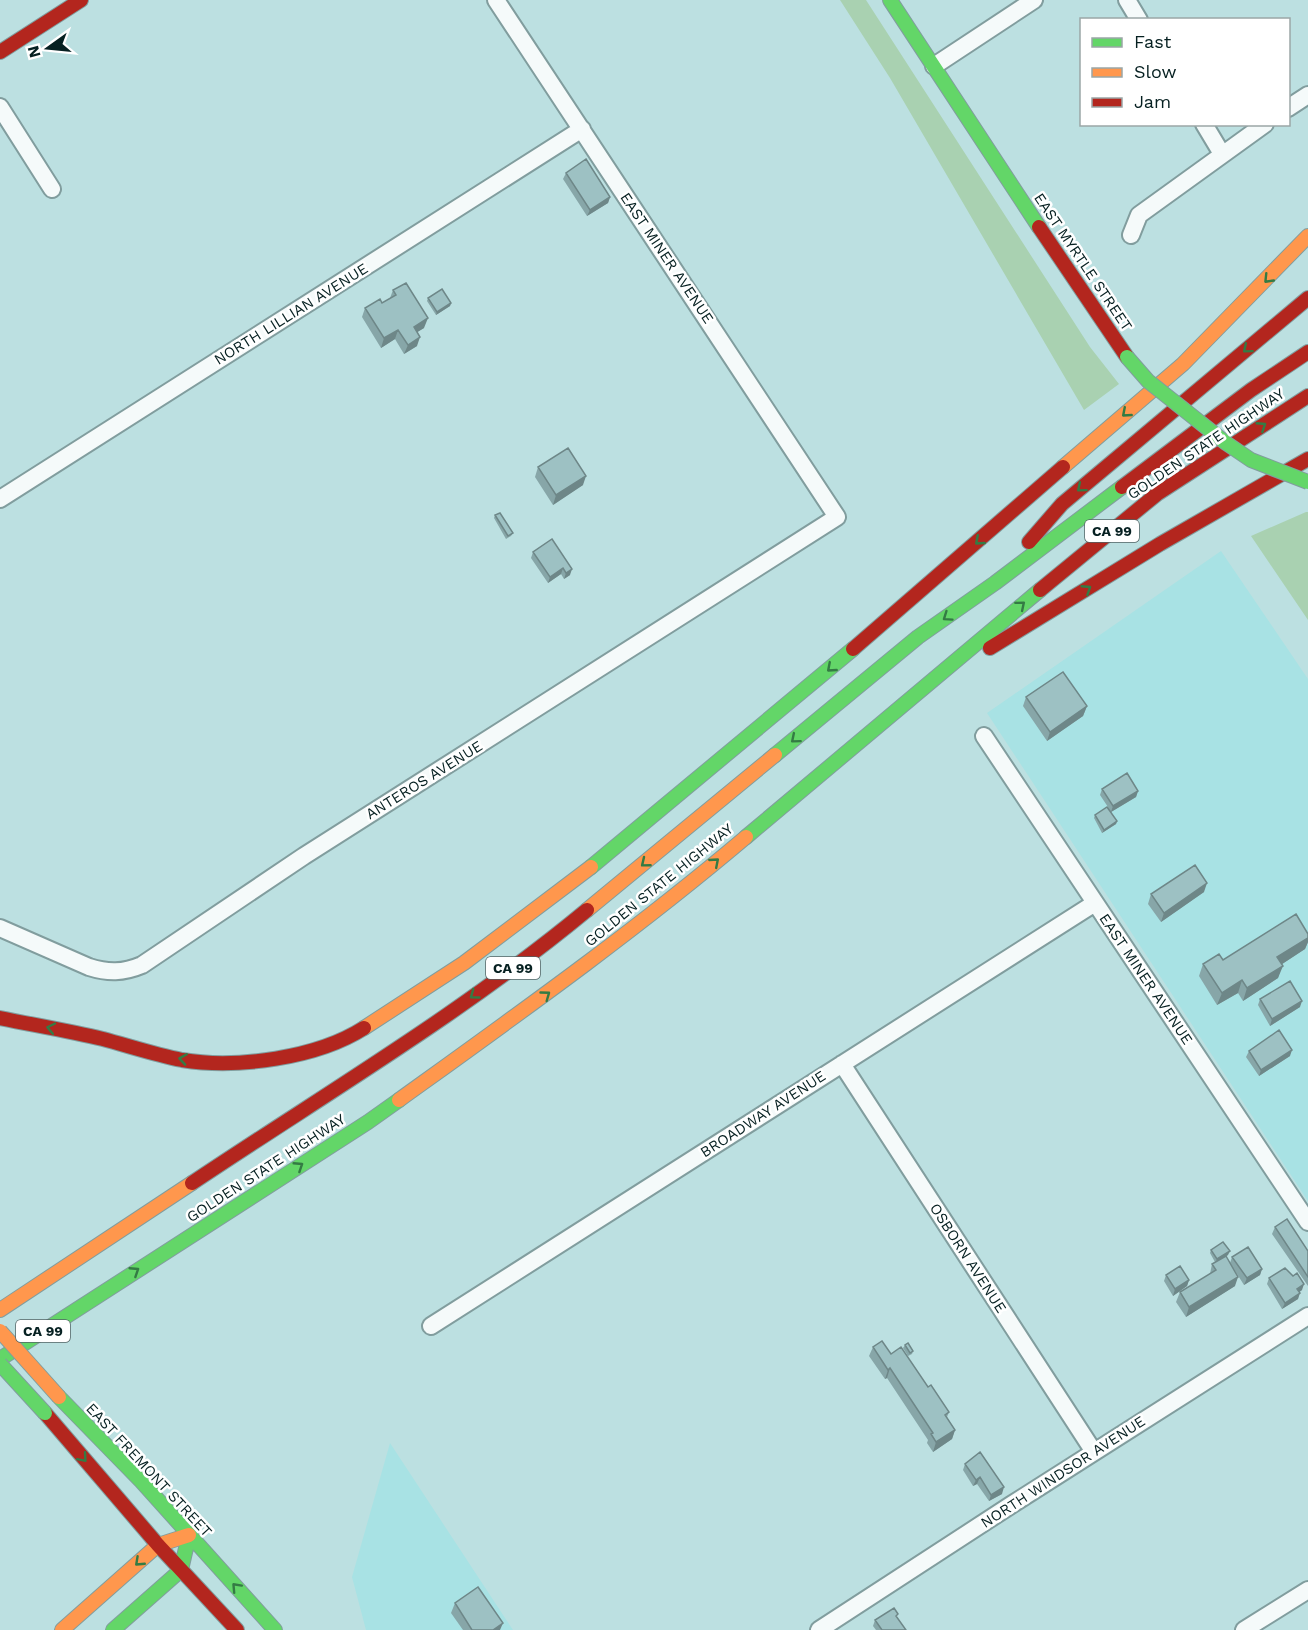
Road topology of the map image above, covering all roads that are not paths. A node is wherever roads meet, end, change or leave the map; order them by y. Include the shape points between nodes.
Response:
1 (81, 0) edge
2 (496, 0) edge
3 (890, 0) edge
4 (1034, 0) edge
5 (1127, 0) edge
6 (1138, 18) edge
7 (0, 52) edge
8 (934, 66) junction
9 (1308, 95) edge
10 (1290, 107) edge
11 (0, 108) edge
12 (1205, 126) edge
13 (1262, 126) edge
14 (582, 129) junction
15 (1222, 154) junction
16 (52, 189) dead end
17 (1131, 235) dead end
18 (1308, 236) edge
19 (1308, 298) edge
20 (1308, 352) edge
21 (1308, 396) edge
22 (1308, 459) edge
23 (1308, 482) edge
24 (0, 499) edge
25 (837, 517) joint
26 (995, 583) junction
27 (928, 683) junction
28 (984, 736) dead end
29 (1095, 903) junction
30 (0, 928) edge
31 (0, 1018) edge
32 (842, 1064) junction
33 (1308, 1222) edge
34 (85, 1303) junction
35 (0, 1310) edge
36 (1308, 1316) edge
37 (431, 1326) dead end
38 (0, 1331) edge
39 (52, 1343) dead end
40 (35, 1356) dead end
41 (0, 1359) edge
42 (0, 1364) edge
43 (0, 1380) edge
44 (1094, 1452) junction
45 (189, 1535) junction
46 (158, 1545) junction
47 (181, 1570) junction
48 (1308, 1590) edge
49 (62, 1630) edge
50 (113, 1630) edge
51 (237, 1630) edge
52 (275, 1630) edge
53 (819, 1630) edge
54 (1244, 1630) edge

1 - 7 main road
2 - 14 street, EAST MINER AVENUE
3 - 8 main road, EAST MYRTLE STREET
4 - 8 street
5 - 6 street
8 - 23 main road, EAST MYRTLE STREET, bridge via 1071,276 1148,381 1251,460
9 - 10 street
11 - 16 street
12 - 15 street
13 - 15 street
14 - 24 street, NORTH LILLIAN AVENUE
14 - 25 street, EAST MINER AVENUE
15 - 17 street via 1139,214
18 -> 31 main road via 1183,364 791,702 576,879 464,963 354,1034 301,1053 242,1063 183,1060
19 -> 26 main road via 1062,504
20 - 26 main road, GOLDEN STATE HIGHWAY / CA 99 via 1251,390
27 -> 21 main road, GOLDEN STATE HIGHWAY / CA 99 via 1157,494
27 -> 22 main road
25 - 30 street, ANTEROS AVENUE via 304,856 142,965 118,972 103,971
26 -> 35 main road, GOLDEN STATE HIGHWAY / CA 99 via 918,637 551,940 425,1031
34 -> 27 main road, GOLDEN STATE HIGHWAY / CA 99 via 368,1122 555,989 676,896
28 - 29 street, EAST MINER AVENUE
29 - 32 street, BROADWAY AVENUE
29 - 33 street, EAST MINER AVENUE
32 - 37 street, BROADWAY AVENUE
32 - 44 street, OSBORN AVENUE
34 - 39 main road
34 - 41 main road, GOLDEN STATE HIGHWAY / CA 99
36 - 44 street, NORTH WINDSOR AVENUE
38 - 45 main road, EAST FREMONT STREET, bridge
40 - 43 main road
42 -> 46 main road, bridge
44 - 53 street, NORTH WINDSOR AVENUE
45 - 46 main road
45 - 47 main road
52 -> 45 main road, EAST FREMONT STREET
46 - 47 main road
46 -> 49 main road
47 - 50 main road
47 - 51 main road
48 - 54 street

